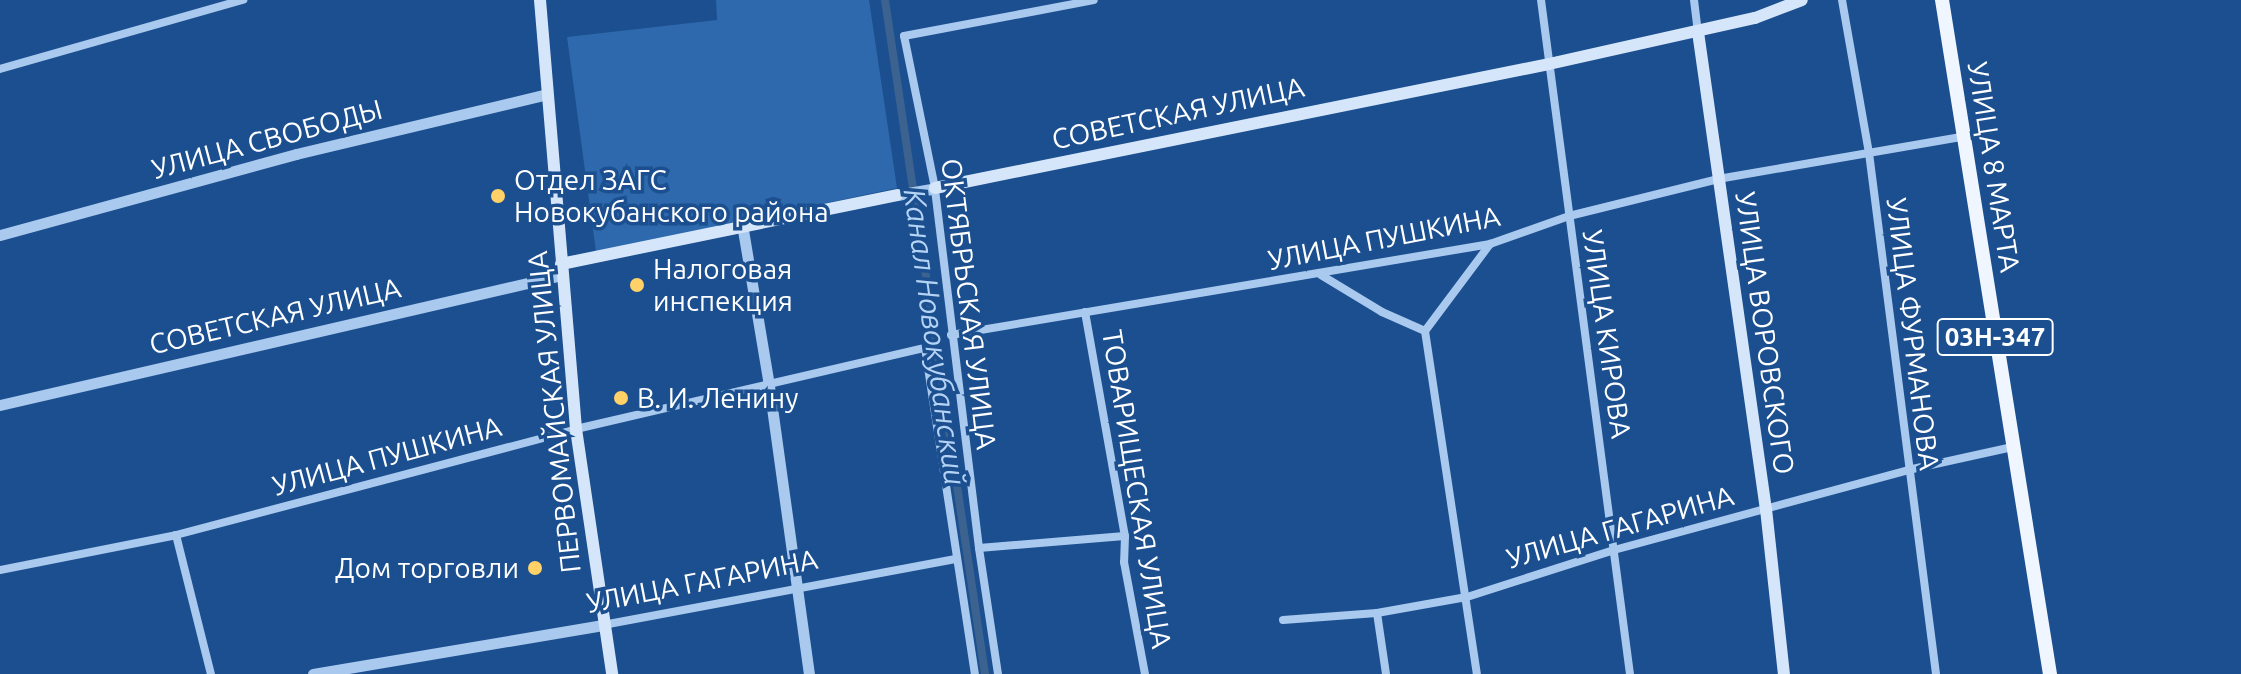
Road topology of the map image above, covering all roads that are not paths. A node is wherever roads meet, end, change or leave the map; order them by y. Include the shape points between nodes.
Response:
1 (243, 0) edge
2 (540, 0) edge
3 (1094, 0) edge
4 (1541, 0) edge
5 (1694, 0) edge
6 (1802, 0) edge
7 (1842, 0) edge
8 (1942, 0) edge
9 (1698, 32) junction
10 (1549, 64) junction
11 (0, 69) edge
12 (547, 94) junction
13 (1962, 137) junction
14 (1869, 153) junction
15 (1718, 179) junction
16 (935, 188) junction
17 (897, 195) joint
18 (1569, 216) junction
19 (742, 224) junction
20 (0, 235) edge
21 (1490, 244) junction
22 (561, 270) junction
23 (1321, 275) junction
24 (1085, 312) junction
25 (1425, 331) junction
26 (951, 335) junction
27 (925, 348) joint
28 (769, 386) junction
29 (0, 405) edge
30 (576, 429) junction
31 (2013, 447) junction
32 (1908, 470) junction
33 (1766, 509) junction
34 (176, 535) junction
35 (1125, 536) junction
36 (979, 548) junction
37 (1614, 550) junction
38 (957, 559) junction
39 (0, 570) edge
40 (795, 587) junction
41 (1467, 597) junction
42 (1377, 613) junction
43 (1283, 620) dead end
44 (603, 625) junction
45 (211, 674) edge
46 (313, 674) edge
47 (612, 674) edge
48 (809, 674) edge
49 (975, 674) edge
50 (998, 674) edge
51 (1145, 674) edge
52 (1386, 674) edge
53 (1477, 674) edge
54 (1630, 674) edge
55 (1784, 674) edge
56 (1936, 674) edge
57 (2050, 674) edge

1 - 11 street
2 - 12 main road, ПЕРВОМАЙСКАЯ УЛИЦА
3 - 16 street, ОКТЯБРЬСКАЯ УЛИЦА via 904,36
4 - 10 street, УЛИЦА КИРОВА
5 - 9 street, УЛИЦА ВОРОВСКОГО
6 - 9 main road, СОВЕТСКАЯ УЛИЦА
7 - 14 street, УЛИЦА ФУРМАНОВА
8 - 13 main road, УЛИЦА 8 МАРТА / 03Н-347
9 - 10 main road, СОВЕТСКАЯ УЛИЦА
9 - 15 main road, УЛИЦА ВОРОВСКОГО
10 - 16 main road, СОВЕТСКАЯ УЛИЦА
10 - 18 street, УЛИЦА КИРОВА
12 - 20 street, УЛИЦА СВОБОДЫ via 296,154
12 - 22 main road, ПЕРВОМАЙСКАЯ УЛИЦА
13 - 14 street, УЛИЦА ПУШКИНА
13 - 31 main road, УЛИЦА 8 МАРТА / 03Н-347
14 - 15 street, УЛИЦА ПУШКИНА
14 - 32 street, УЛИЦА ФУРМАНОВА
15 - 18 street, УЛИЦА ПУШКИНА
15 - 33 main road, УЛИЦА ВОРОВСКОГО
16 - 17 street, СОВЕТСКАЯ УЛИЦА
16 - 26 street, ОКТЯБРЬСКАЯ УЛИЦА
17 - 19 main road, СОВЕТСКАЯ УЛИЦА
18 - 21 street, УЛИЦА ПУШКИНА
18 - 37 street, УЛИЦА КИРОВА
19 - 22 main road, СОВЕТСКАЯ УЛИЦА
19 - 28 street
21 - 23 street, УЛИЦА ПУШКИНА
21 - 25 street
22 - 29 street, СОВЕТСКАЯ УЛИЦА
22 - 30 main road, ПЕРВОМАЙСКАЯ УЛИЦА
23 - 24 street, УЛИЦА ПУШКИНА
23 - 25 street
24 - 26 street, УЛИЦА ПУШКИНА
24 - 35 street, ТОВАРИЩЕСКАЯ УЛИЦА
25 - 41 street
26 - 36 street, ОКТЯБРЬСКАЯ УЛИЦА
27 - 28 street, УЛИЦА ПУШКИНА
27 - 38 street, ОКТЯБРЬСКАЯ УЛИЦА
28 - 30 street, УЛИЦА ПУШКИНА
28 - 40 street
30 - 34 street, УЛИЦА ПУШКИНА
30 - 44 main road, ПЕРВОМАЙСКАЯ УЛИЦА
31 - 32 street, УЛИЦА ГАГАРИНА
31 - 57 main road, УЛИЦА 8 МАРТА / 03Н-347
32 - 33 street, УЛИЦА ГАГАРИНА
32 - 56 street, УЛИЦА ФУРМАНОВА
33 - 37 street, УЛИЦА ГАГАРИНА
33 - 55 main road, УЛИЦА ВОРОВСКОГО
34 - 39 street, УЛИЦА ПУШКИНА
34 - 45 street
35 - 36 street
35 - 51 street, ТОВАРИЩЕСКАЯ УЛИЦА via 1124,562
36 - 50 street, ОКТЯБРЬСКАЯ УЛИЦА
37 - 41 street, УЛИЦА ГАГАРИНА
37 - 54 street, УЛИЦА КИРОВА
38 - 40 street, УЛИЦА ГАГАРИНА
38 - 49 street, ОКТЯБРЬСКАЯ УЛИЦА
40 - 44 street, УЛИЦА ГАГАРИНА
40 - 48 street
41 - 42 street, УЛИЦА ГАГАРИНА
41 - 53 street
42 - 43 street, УЛИЦА ГАГАРИНА
42 - 52 street
44 - 46 street, УЛИЦА ГАГАРИНА
44 - 47 main road, ПЕРВОМАЙСКАЯ УЛИЦА

